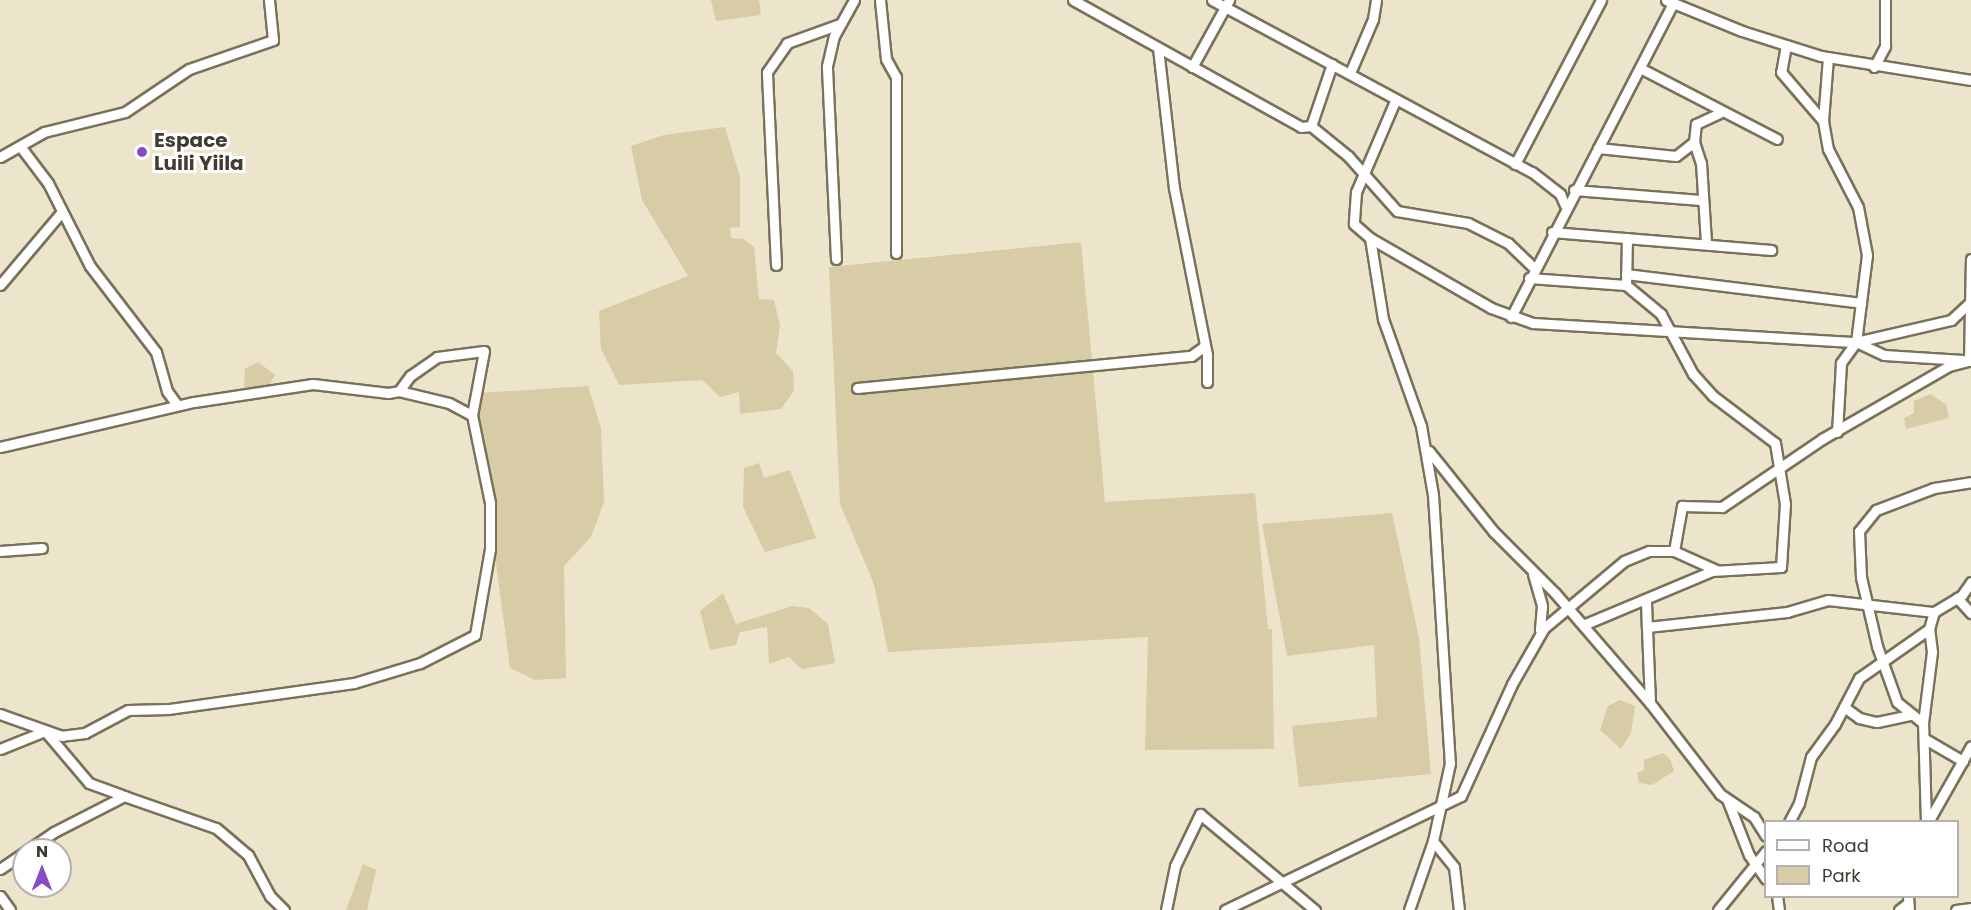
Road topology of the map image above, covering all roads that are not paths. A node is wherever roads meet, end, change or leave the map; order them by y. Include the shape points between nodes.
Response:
1 (269, 0) edge
2 (854, 0) edge
3 (880, 0) edge
4 (1073, 0) edge
5 (1212, 0) edge
6 (1376, 0) edge
7 (1601, 0) edge
8 (1885, 0) edge
9 (1670, 1) edge
10 (1227, 4) edge
11 (840, 24) junction
12 (1786, 45) junction
13 (1158, 48) junction
14 (1828, 57) junction
15 (1332, 64) junction
16 (1192, 67) junction
17 (1874, 67) junction
18 (1640, 68) junction
19 (1350, 73) junction
20 (1971, 80) edge
21 (1395, 101) junction
22 (1720, 113) junction
23 (1823, 121) junction
24 (1311, 126) junction
25 (1776, 139) dead end
26 (1694, 141) junction
27 (20, 146) junction
28 (1598, 148) junction
29 (0, 157) edge
30 (1515, 164) junction
31 (1363, 174) junction
32 (1574, 190) junction
33 (1701, 200) junction
34 (1565, 205) junction
35 (60, 214) junction
36 (1552, 232) junction
37 (1627, 237) junction
38 (1370, 238) junction
39 (1707, 242) junction
40 (1771, 250) dead end
41 (896, 253) dead end
42 (836, 259) dead end
43 (1971, 259) edge
44 (776, 265) dead end
45 (1534, 268) junction
46 (1626, 274) junction
47 (1529, 278) junction
48 (0, 285) edge
49 (1626, 285) junction
50 (1862, 303) junction
51 (1969, 303) junction
52 (1511, 317) junction
53 (1672, 330) junction
54 (1856, 342) junction
55 (1205, 346) junction
56 (1970, 361) edge
57 (1208, 382) dead end
58 (857, 388) dead end
59 (399, 390) junction
60 (177, 405) junction
61 (472, 415) junction
62 (1837, 432) junction
63 (0, 447) edge
64 (1426, 448) junction
65 (1778, 470) junction
66 (1971, 482) edge
67 (42, 548) dead end
68 (0, 551) edge
69 (1674, 551) junction
70 (1716, 570) junction
71 (1532, 573) junction
72 (1971, 582) edge
73 (1957, 598) junction
74 (1646, 602) junction
75 (1867, 602) junction
76 (1567, 607) junction
77 (1934, 612) junction
78 (1971, 612) edge
79 (1583, 625) junction
80 (1647, 627) junction
81 (1929, 628) junction
82 (1538, 635) junction
83 (1882, 659) junction
84 (1650, 703) junction
85 (1844, 707) junction
86 (0, 714) edge
87 (1909, 715) junction
88 (1923, 723) junction
89 (45, 731) junction
90 (1925, 739) junction
91 (0, 749) edge
92 (1968, 753) edge
93 (124, 796) junction
94 (1726, 799) junction
95 (1442, 808) junction
96 (1789, 820) edge
97 (1927, 820) edge
98 (1928, 820) edge
99 (1764, 833) edge
100 (1433, 841) junction
101 (1764, 854) edge
102 (1755, 866) junction
103 (0, 869) edge
104 (1764, 877) edge
105 (1285, 882) junction
106 (0, 896) edge
107 (1908, 903) edge
108 (1971, 908) edge
109 (10, 910) edge
110 (284, 910) edge
111 (1166, 910) edge
112 (1226, 910) edge
113 (1315, 910) edge
114 (1409, 910) edge
115 (1460, 910) edge
116 (1718, 910) edge
117 (1899, 910) edge
118 (1956, 910) edge

1 - 27 street via 273,40 189,69 125,112 44,132
2 - 11 street
3 - 41 street via 886,59 896,77
4 - 13 street
5 - 10 street
6 - 19 street via 1373,19
7 - 30 street
8 - 17 street via 1885,46
9 - 12 street
9 - 18 street
10 - 15 street
10 - 16 street
11 - 42 street via 827,66
11 - 44 street via 787,44 767,72
12 - 14 street
12 - 23 street via 1781,72
13 - 16 street
13 - 55 street via 1174,188
14 - 17 street
14 - 23 street
15 - 19 street
15 - 24 street
16 - 24 street via 1300,127
17 - 20 street
18 - 22 street
18 - 28 street
19 - 21 street
21 - 30 street
21 - 31 street
22 - 25 street
22 - 26 street via 1696,124
23 - 50 street via 1828,149 1858,207 1867,255
24 - 31 street
26 - 28 street via 1676,156
26 - 33 street via 1701,163
27 - 29 street
27 - 35 street via 48,183
28 - 32 street
30 - 34 street via 1553,187
31 - 38 street via 1356,192 1354,224
31 - 45 street via 1397,211 1468,223 1508,243
32 - 33 street
32 - 34 street
33 - 39 street
34 - 36 street
35 - 48 street
35 - 60 street via 90,266 156,352 163,382
36 - 37 street
36 - 45 street
37 - 39 street
37 - 46 street
38 - 52 street
38 - 64 street via 1383,319
39 - 40 street
43 - 51 street
45 - 47 street
46 - 49 street
46 - 50 street
47 - 49 street
47 - 52 street
49 - 53 street
50 - 54 street
51 - 54 street via 1951,320 1868,335
51 - 56 street
52 - 53 street via 1533,323
53 - 54 street
53 - 65 street via 1693,374 1713,396 1775,443
54 - 56 street via 1884,355
54 - 62 street via 1841,363
55 - 57 street
55 - 58 street via 1191,356
56 - 62 street via 1949,366
59 - 60 street via 381,393 328,382
59 - 61 street
59 - 61 street via 410,376 437,357 484,351
60 - 63 street
61 - 89 street via 490,503 486,592 475,635 420,663 318,691 285,690 168,709 128,710 85,733 62,736
62 - 65 street
64 - 71 street
64 - 95 street via 1433,495 1450,764
65 - 69 street via 1719,508 1682,506
65 - 70 street via 1785,504 1781,567
66 - 75 street via 1934,488 1865,518 1859,531
67 - 68 street
69 - 70 street
69 - 76 street via 1649,551 1624,561 1609,578
70 - 74 street
71 - 76 street
71 - 82 street via 1542,606
72 - 73 street
73 - 77 street
73 - 78 street
74 - 79 street
74 - 80 street
75 - 77 street
75 - 80 street via 1828,600 1787,612
75 - 83 street
76 - 79 street
76 - 82 street
77 - 81 street
79 - 84 street
80 - 84 street
81 - 83 street
81 - 88 street via 1932,652
82 - 95 street via 1465,791
83 - 85 street via 1859,678
83 - 87 street via 1897,702
84 - 94 street
85 - 87 street via 1859,718 1877,722
85 - 96 street via 1811,757 1799,803
86 - 89 street
87 - 88 street
88 - 90 street
89 - 91 street
89 - 93 street via 89,783
90 - 92 street
90 - 97 street
92 - 98 street
93 - 103 street via 32,845
93 - 110 street via 216,828 248,855 270,896
94 - 99 street via 1754,817
94 - 102 street
95 - 100 street
95 - 105 street
100 - 114 street
100 - 115 street via 1454,867
101 - 102 street
102 - 104 street
102 - 116 street
105 - 111 street via 1200,814 1175,866
105 - 112 street
105 - 113 street
106 - 109 street
107 - 117 street
108 - 118 street

